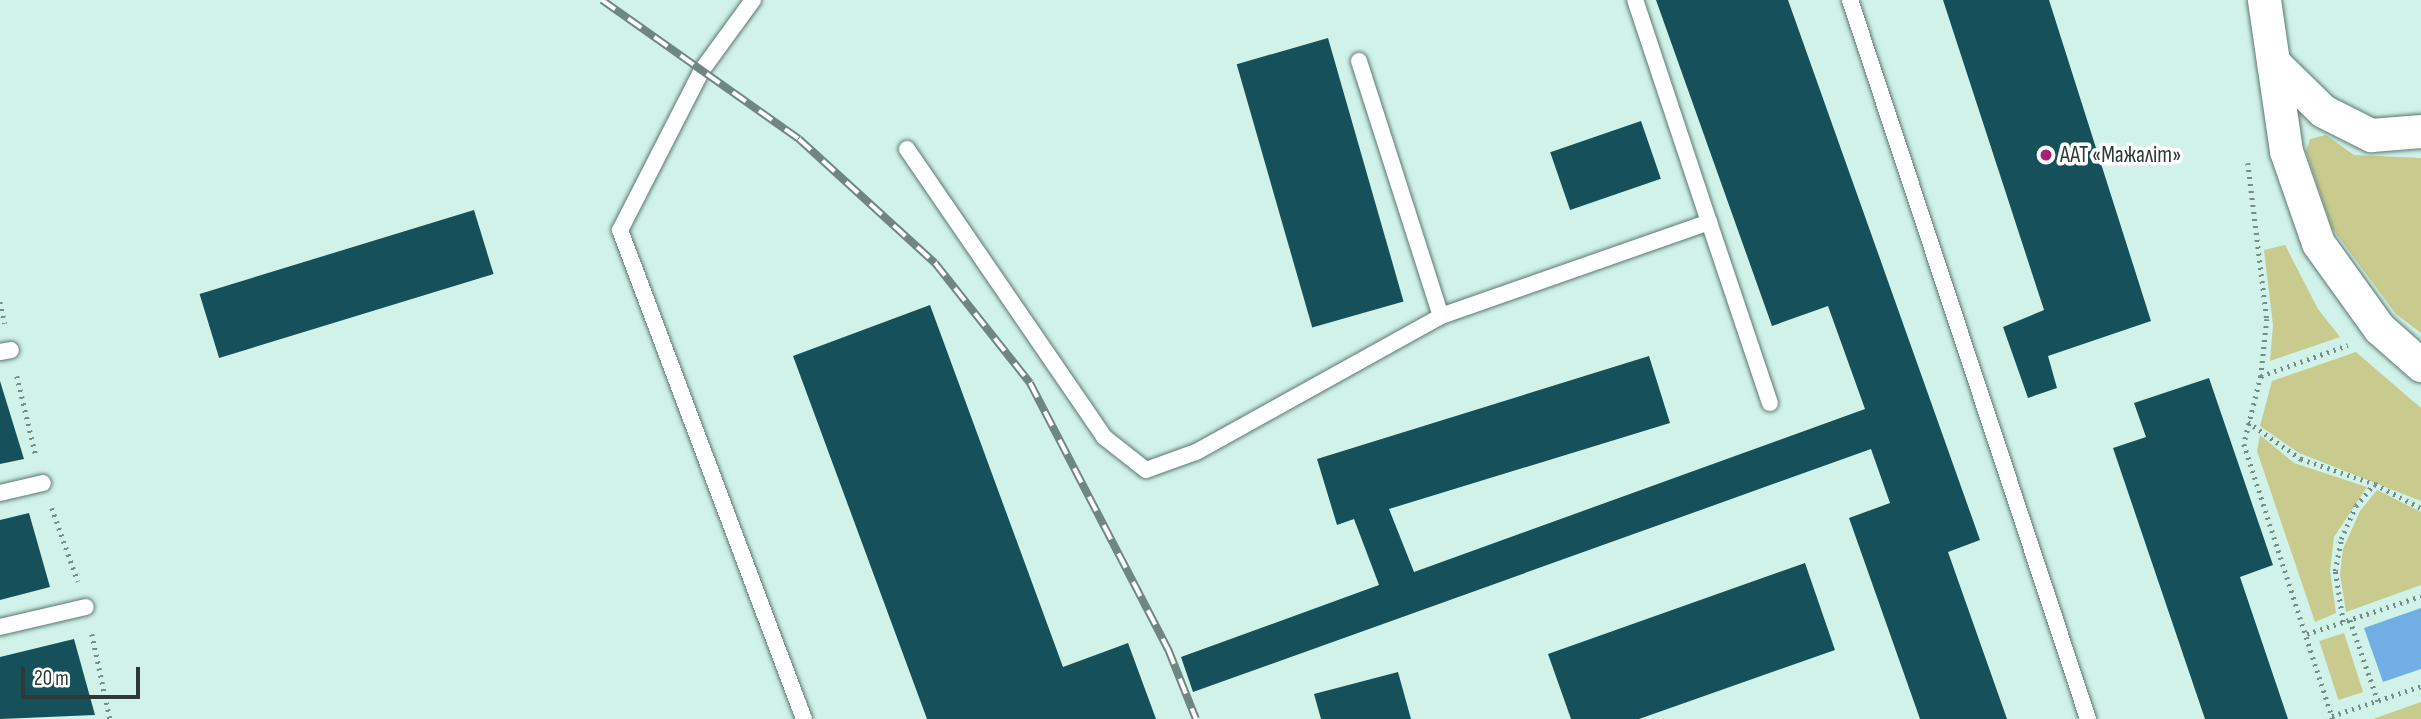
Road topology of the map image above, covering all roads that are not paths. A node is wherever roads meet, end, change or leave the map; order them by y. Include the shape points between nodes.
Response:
1 (753, 0) edge
2 (1635, 0) edge
3 (1850, 0) edge
4 (2264, 0) edge
5 (1359, 61) dead end
6 (2273, 62) junction
7 (2421, 131) edge
8 (907, 149) dead end
9 (1709, 222) junction
10 (1441, 316) junction
11 (2421, 365) edge
12 (1770, 403) dead end
13 (43, 482) dead end
14 (0, 493) edge
15 (86, 607) dead end
16 (0, 627) edge
17 (804, 719) edge
18 (2088, 719) edge

1 - 17 lane via 702,70 620,230
2 - 9 lane
3 - 18 lane
4 - 6 street
5 - 10 lane
6 - 7 street via 2323,111 2371,135
6 - 11 street via 2286,151 2318,243 2379,328
8 - 10 lane via 1104,438 1146,470 1196,452
9 - 10 lane
9 - 12 lane
13 - 14 lane
15 - 16 lane

